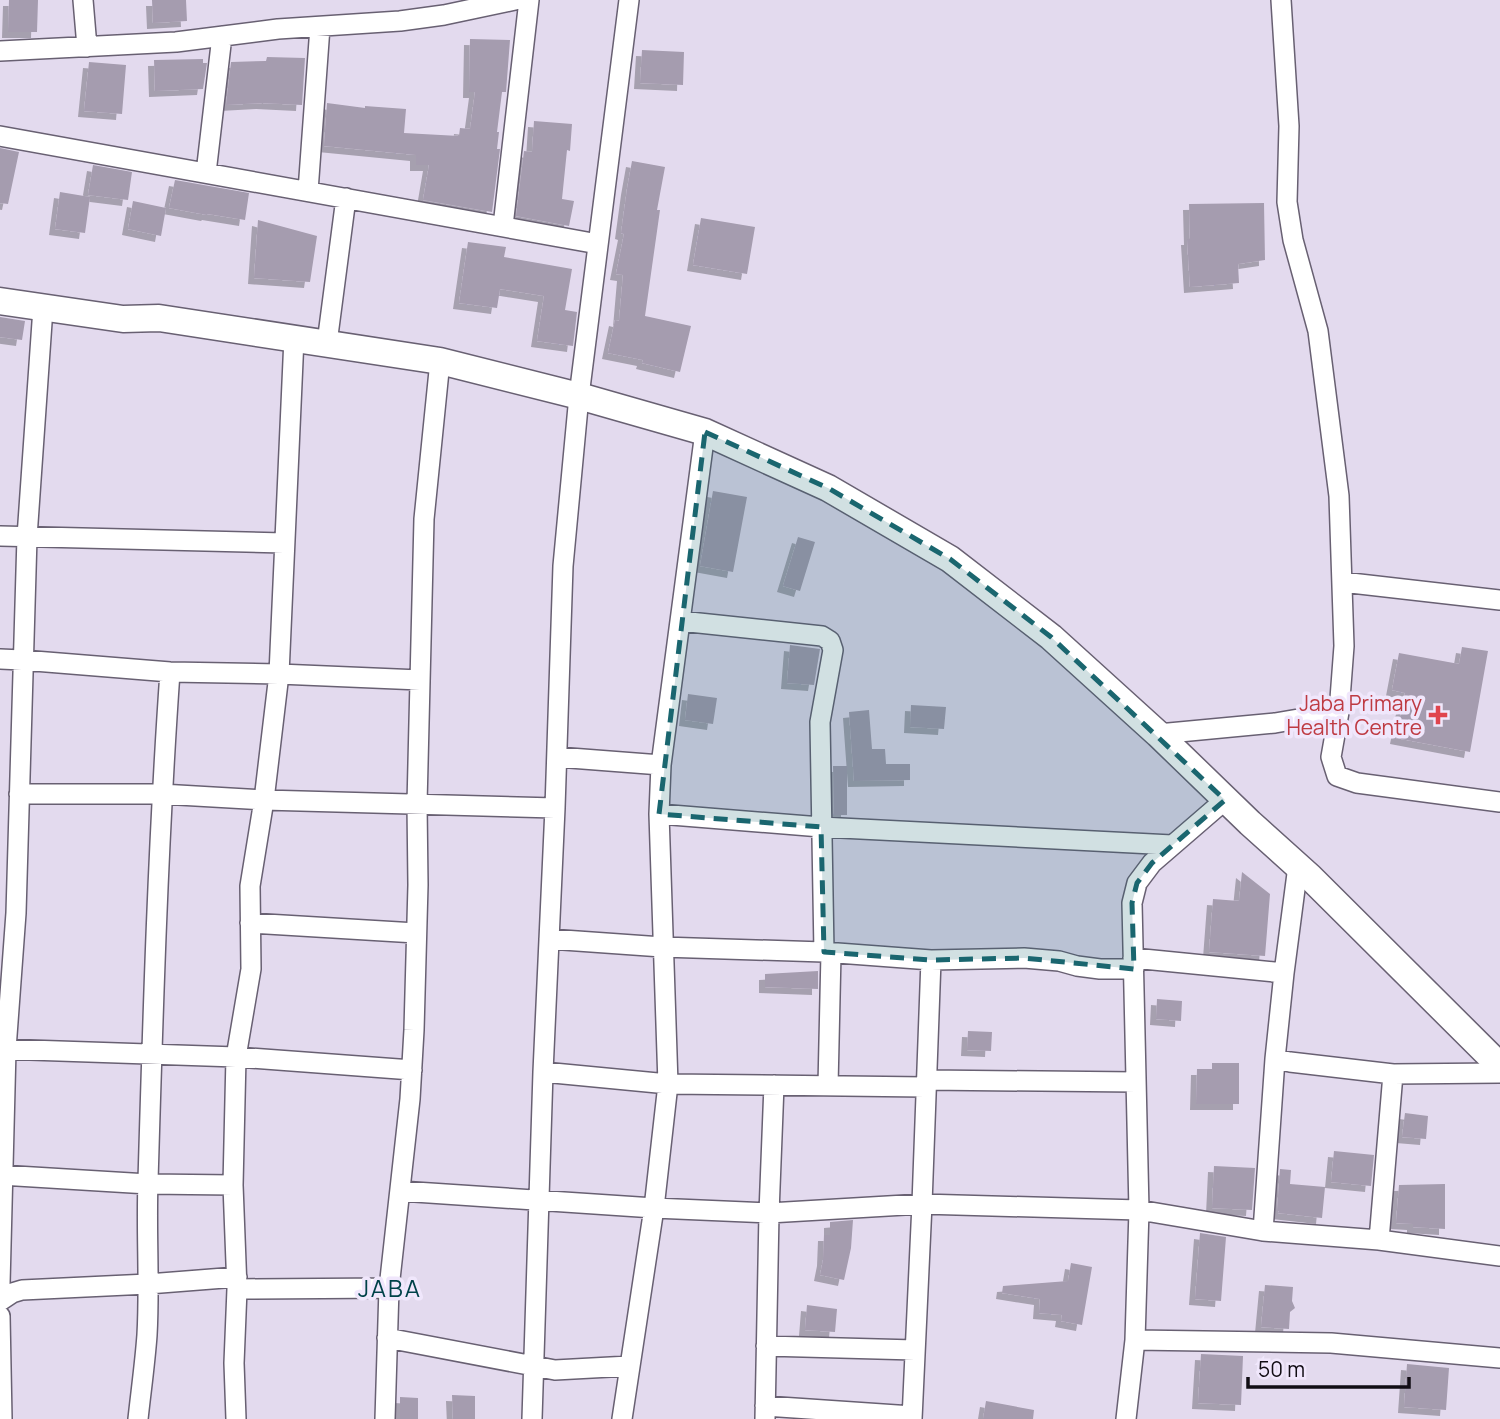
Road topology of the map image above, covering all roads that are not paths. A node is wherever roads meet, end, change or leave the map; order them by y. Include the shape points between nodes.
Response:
1 (83, 0) edge
2 (515, 0) edge
3 (529, 0) edge
4 (629, 0) edge
5 (1281, 0) edge
6 (320, 27) junction
7 (222, 36) junction
8 (87, 47) junction
9 (0, 51) edge
10 (0, 136) edge
11 (206, 173) junction
12 (308, 191) junction
13 (346, 198) junction
14 (503, 226) junction
15 (598, 244) junction
16 (0, 284) edge
17 (0, 301) edge
18 (43, 309) junction
19 (159, 317) junction
20 (294, 338) junction
21 (327, 343) junction
22 (440, 361) junction
23 (579, 396) junction
24 (705, 432) junction
25 (0, 536) edge
26 (27, 537) junction
27 (284, 543) junction
28 (1342, 582) junction
29 (1500, 600) edge
30 (680, 621) junction
31 (0, 659) edge
32 (22, 660) junction
33 (170, 672) junction
34 (279, 674) junction
35 (420, 680) junction
36 (1339, 712) junction
37 (1158, 734) junction
38 (556, 757) junction
39 (661, 765) junction
40 (19, 793) junction
41 (161, 794) junction
42 (264, 800) junction
43 (1225, 800) junction
44 (1500, 802) edge
45 (417, 804) junction
46 (555, 808) junction
47 (659, 814) junction
48 (821, 827) junction
49 (1172, 845) junction
50 (1298, 866) junction
51 (250, 923) junction
52 (416, 933) junction
53 (549, 939) junction
54 (662, 947) junction
55 (828, 953) junction
56 (930, 960) junction
57 (1133, 964) junction
58 (1284, 973) junction
59 (3, 1049) edge
60 (153, 1055) junction
61 (236, 1058) junction
62 (1275, 1059) junction
63 (1500, 1066) edge
64 (412, 1070) junction
65 (543, 1072) junction
66 (1500, 1073) edge
67 (1393, 1074) junction
68 (1136, 1082) junction
69 (668, 1084) junction
70 (925, 1084) junction
71 (774, 1085) junction
72 (828, 1086) junction
73 (1, 1175) edge
74 (148, 1184) junction
75 (233, 1185) junction
76 (400, 1191) junction
77 (539, 1201) junction
78 (922, 1203) junction
79 (654, 1208) junction
80 (1139, 1210) junction
81 (769, 1213) junction
82 (1263, 1231) junction
83 (1379, 1240) junction
84 (1500, 1256) edge
85 (237, 1283) junction
86 (0, 1284) edge
87 (148, 1284) junction
88 (389, 1288) junction
89 (0, 1301) edge
90 (0, 1316) edge
91 (387, 1338) junction
92 (1135, 1340) junction
93 (766, 1346) junction
94 (915, 1350) junction
95 (1500, 1358) edge
96 (534, 1366) junction
97 (629, 1366) junction
98 (765, 1413) edge
99 (912, 1417) edge
100 (2, 1419) edge
101 (138, 1419) edge
102 (236, 1419) edge
103 (385, 1419) edge
104 (533, 1419) edge
105 (622, 1419) edge
106 (1126, 1419) edge

1 - 8 street
2 - 6 street via 444,15
3 - 14 street
4 - 15 street
5 - 28 street via 1289,126 1287,202 1318,331 1339,496
6 - 7 street
6 - 12 street
7 - 8 street
7 - 11 street
8 - 9 street
10 - 11 street
11 - 12 street
12 - 13 street
13 - 14 street
13 - 21 street
14 - 15 street
15 - 23 street
16 - 19 main road via 123,304
17 - 18 main road
18 - 19 main road via 123,319
18 - 26 street
19 - 20 main road
20 - 21 main road
20 - 27 street
21 - 22 main road
22 - 23 main road
22 - 35 street via 424,519
23 - 24 main road
23 - 38 street via 563,566
24 - 30 street
24 - 37 main road via 828,488 950,559 1051,637
25 - 26 street
26 - 27 street
26 - 32 street
27 - 34 street
28 - 29 street
28 - 36 street
30 - 39 street
30 - 48 street via 822,636 830,641 833,650 820,722
31 - 32 street
32 - 33 street
32 - 40 street
33 - 34 street
33 - 41 street
34 - 35 street
34 - 42 street
35 - 45 street
36 - 37 street
36 - 44 street via 1331,757 1337,776 1357,783
37 - 43 main road
38 - 39 street
38 - 46 street
39 - 47 street
40 - 41 street
40 - 59 street via 16,914
41 - 42 street
41 - 60 street
42 - 45 street
42 - 51 street via 250,886
43 - 49 street
43 - 50 main road
45 - 46 street
45 - 52 street
46 - 53 street
47 - 48 street
47 - 54 street
48 - 49 street
48 - 55 street
49 - 57 street via 1137,883 1132,903
50 - 58 street
50 - 63 main road
51 - 52 street
51 - 61 street via 251,969
52 - 64 street
53 - 54 street
53 - 65 street
54 - 55 street
54 - 69 street
55 - 56 street
55 - 72 street
56 - 57 street via 1024,958 1100,969
56 - 70 street
57 - 58 street
57 - 68 street
58 - 62 street
59 - 60 street
59 - 73 street
60 - 61 street
60 - 74 street
61 - 64 street
61 - 75 street
62 - 67 street
62 - 82 street
64 - 76 street
65 - 69 street
65 - 77 street
66 - 67 street
67 - 83 street
68 - 70 street
68 - 80 street
69 - 71 street
69 - 79 street
70 - 72 street
70 - 78 street
71 - 72 street
71 - 81 street
73 - 74 street
73 - 86 street
74 - 75 street
74 - 87 street
75 - 85 street
76 - 77 street
76 - 88 street
77 - 79 street
77 - 96 street
78 - 80 street
78 - 81 street
78 - 94 street
79 - 81 street
79 - 97 street
80 - 82 street
80 - 92 street
81 - 93 street
82 - 83 street
83 - 84 street
85 - 87 street
85 - 88 street
85 - 102 street
87 - 89 street via 22,1290
87 - 101 street
88 - 91 street
90 - 100 street
91 - 96 street
91 - 103 street
92 - 95 street via 1331,1343
92 - 106 street
93 - 94 street
93 - 98 street
94 - 99 street
96 - 97 street via 555,1370
96 - 104 street
97 - 105 street
98 - 99 street

